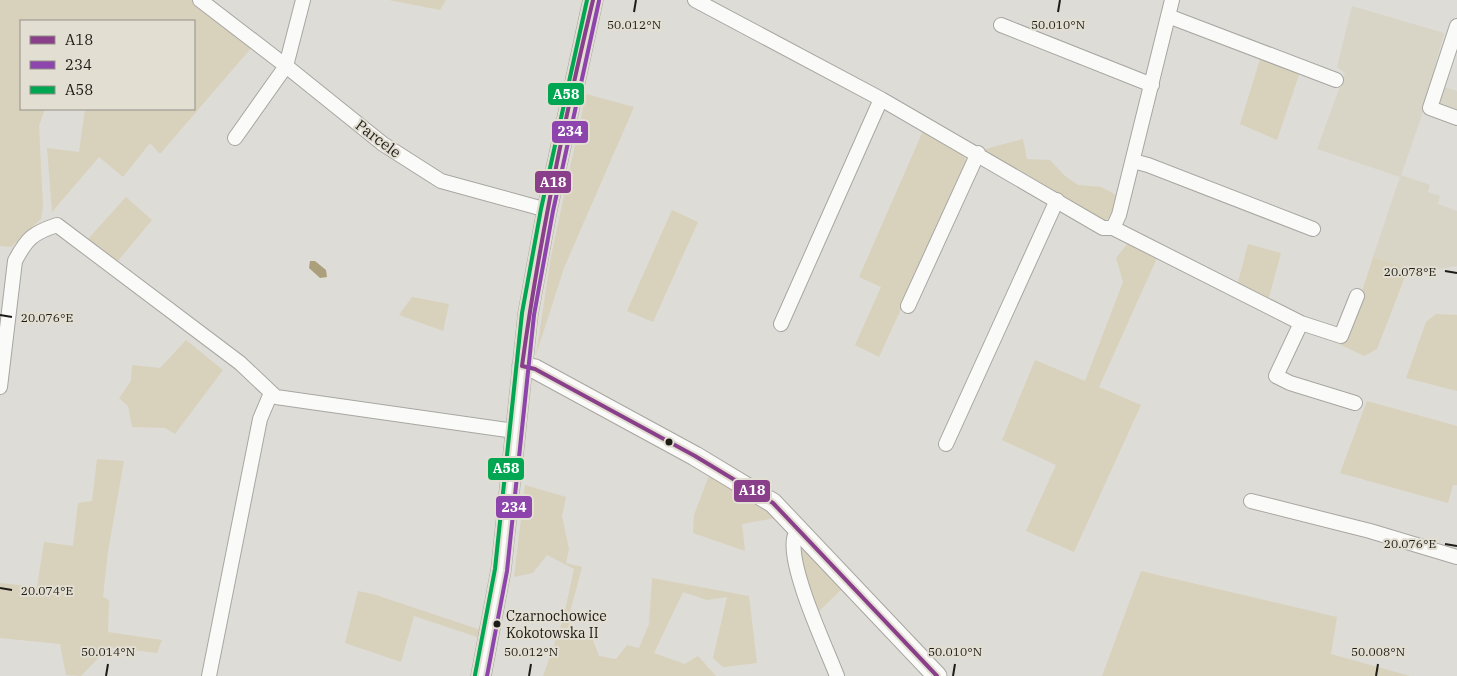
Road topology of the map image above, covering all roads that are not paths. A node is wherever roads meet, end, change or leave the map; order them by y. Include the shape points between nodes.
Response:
1 (200, 0) edge
2 (303, 0) edge
3 (593, 0) edge
4 (696, 0) edge
5 (1172, 0) edge
6 (1168, 16) junction
7 (1001, 25) dead end
8 (1457, 26) edge
9 (286, 66) junction
10 (1336, 80) dead end
11 (1152, 86) junction
12 (881, 99) junction
13 (1457, 118) edge
14 (236, 138) dead end
15 (978, 153) junction
16 (1133, 162) junction
17 (1057, 200) junction
18 (547, 210) junction
19 (1113, 228) junction
20 (1313, 229) dead end
21 (1357, 296) dead end
22 (908, 306) dead end
23 (1301, 323) junction
24 (781, 324) dead end
25 (522, 366) junction
26 (0, 386) edge
27 (271, 393) junction
28 (1355, 403) dead end
29 (514, 431) junction
30 (946, 444) dead end
31 (1252, 501) dead end
32 (800, 529) junction
33 (1457, 557) edge
34 (209, 676) edge
35 (482, 676) edge
36 (837, 676) edge
37 (937, 676) edge

1 - 9 street, Parcele
2 - 9 street
3 - 18 street
4 - 12 street
5 - 6 street
6 - 10 street
6 - 11 street
7 - 11 street
8 - 13 street via 1430,108
9 - 14 street
9 - 18 street, Parcele via 383,144 442,181
11 - 16 street
12 - 15 street
12 - 24 street
15 - 17 street
15 - 22 street
16 - 19 street
16 - 20 street
17 - 19 street via 1103,228
17 - 30 street
18 - 25 street
19 - 23 street
21 - 23 street via 1341,336
23 - 28 street via 1276,376
25 - 29 street
25 - 32 street via 543,373 740,481 773,503
26 - 27 street via 15,261 37,231 57,225 240,363
27 - 29 street via 283,399
27 - 34 street via 260,420
29 - 35 street via 501,570
31 - 33 street
32 - 36 street via 794,538 801,582
32 - 37 street

